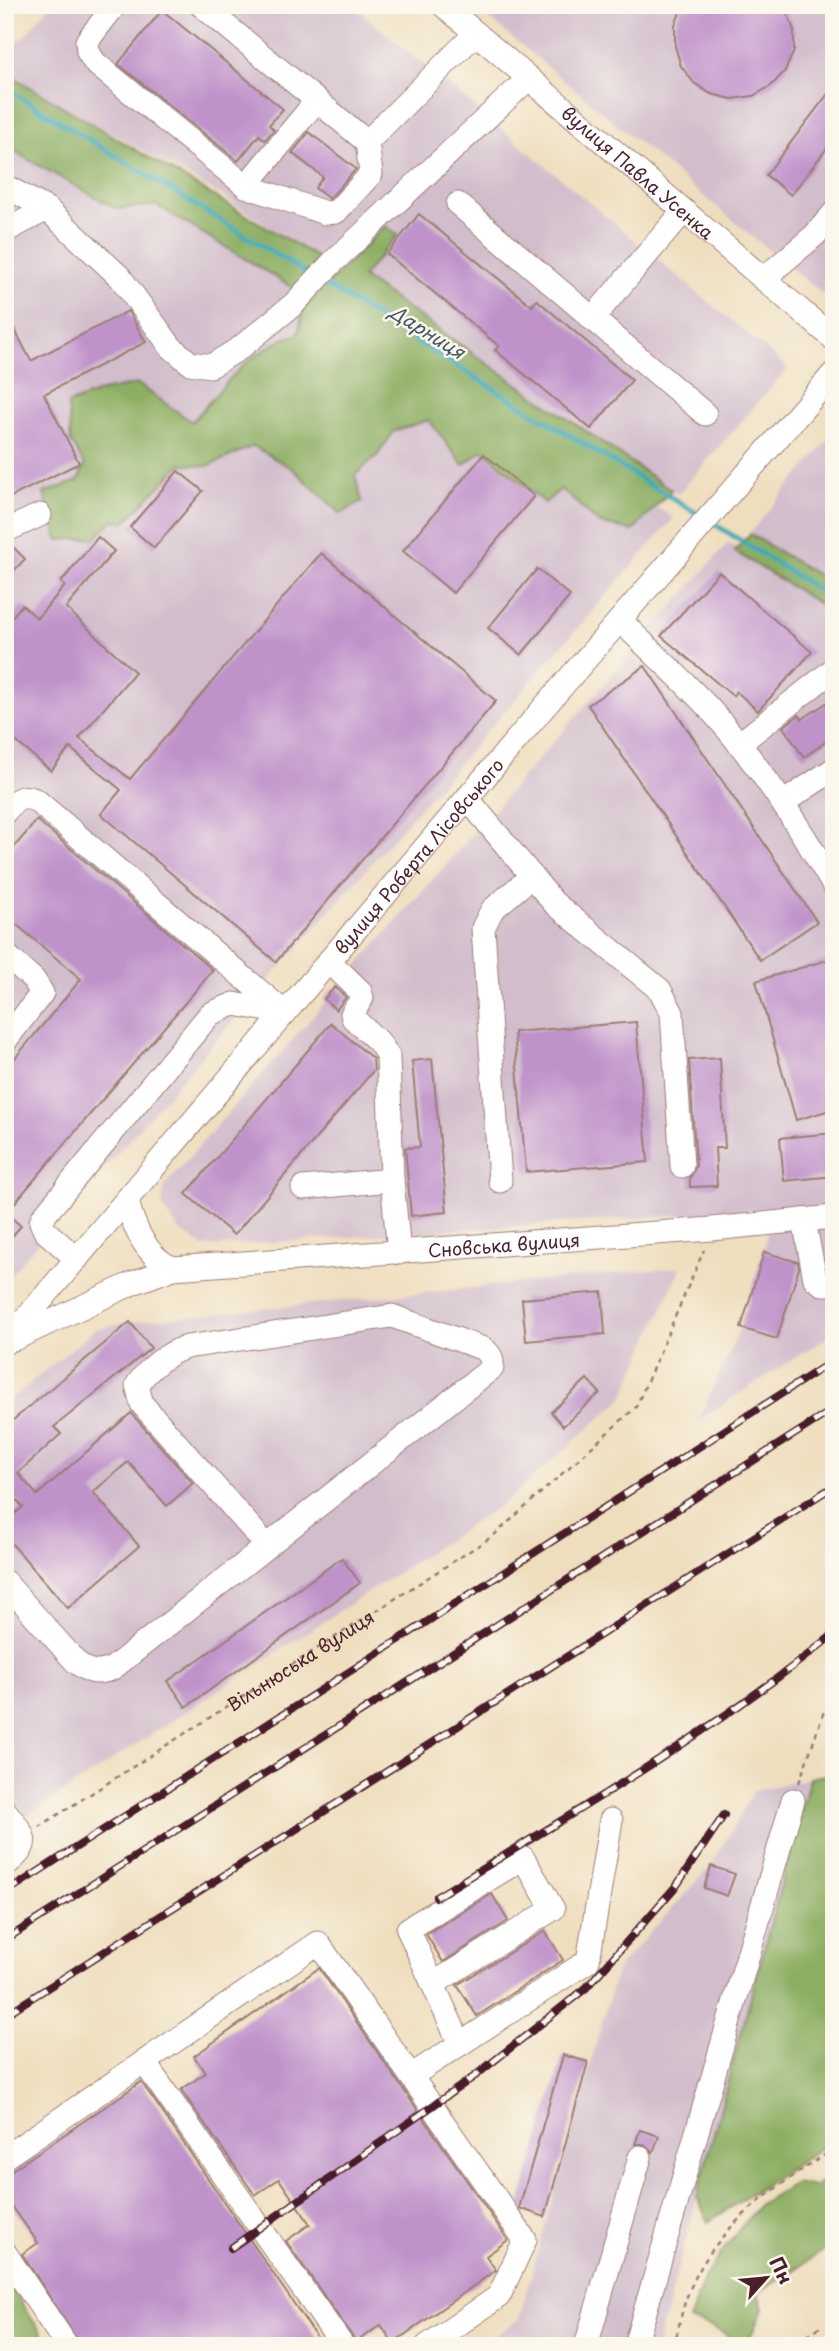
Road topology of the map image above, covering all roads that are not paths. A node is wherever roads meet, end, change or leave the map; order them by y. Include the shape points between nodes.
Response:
1 (115, 5) edge
2 (201, 5) edge
3 (443, 5) edge
4 (476, 33) junction
5 (529, 78) junction
6 (317, 100) junction
7 (367, 142) junction
8 (5, 186) edge
9 (246, 186) junction
10 (458, 204) dead end
11 (47, 209) junction
12 (684, 211) junction
13 (834, 213) edge
14 (5, 231) edge
15 (763, 279) junction
16 (592, 318) junction
17 (834, 339) edge
18 (832, 377) edge
19 (705, 414) dead end
20 (40, 515) dead end
21 (5, 531) edge
22 (621, 621) junction
23 (834, 669) edge
24 (739, 744) junction
25 (834, 769) edge
26 (467, 798) junction
27 (784, 802) junction
28 (5, 811) edge
29 (532, 876) junction
30 (834, 886) edge
31 (5, 954) edge
32 (329, 961) junction
33 (285, 1013) junction
34 (5, 1041) edge
35 (682, 1166) dead end
36 (392, 1180) junction
37 (500, 1181) dead end
38 (303, 1188) dead end
39 (127, 1200) junction
40 (834, 1217) edge
41 (804, 1220) junction
42 (399, 1253) junction
43 (77, 1259) junction
44 (173, 1268) junction
45 (834, 1284) edge
46 (5, 1343) edge
47 (267, 1546) junction
48 (5, 1582) edge
49 (793, 1800) road end
50 (5, 1811) edge
51 (611, 1821) dead end
52 (5, 1865) edge
53 (433, 1984) junction
54 (460, 2044) junction
55 (144, 2062) junction
56 (411, 2076) junction
57 (5, 2157) edge
58 (640, 2157) dead end
59 (5, 2253) edge
60 (67, 2346) edge
61 (343, 2346) edge
62 (427, 2346) edge
63 (586, 2346) edge
64 (635, 2346) edge

1 - 9 street via 87,41 95,63
2 - 6 street
3 - 4 street, вулиця Павла Усенка
4 - 5 street, вулиця Павла Усенка
4 - 7 street
5 - 11 street via 332,262 294,304 211,366 190,363 171,347 120,277
5 - 12 street, вулиця Павла Усенка
6 - 7 street
6 - 9 street
7 - 9 street via 371,174 336,212 325,213
8 - 11 street
10 - 16 street
11 - 14 street
12 - 15 street, вулиця Павла Усенка
12 - 16 street
13 - 15 street via 816,235
15 - 17 street, вулиця Павла Усенка
16 - 19 street
18 - 22 street, вулиця Роберта Лісовського
20 - 21 street
22 - 24 street
22 - 26 street, вулиця Роберта Лісовського
23 - 24 street
24 - 27 street
25 - 27 street
26 - 29 street
26 - 32 street, вулиця Роберта Лісовського
27 - 30 street
28 - 33 street via 20,797 37,801
29 - 35 street via 554,903 660,990 667,1001 672,1013
29 - 37 street via 492,910 483,928
31 - 34 street via 42,993
32 - 33 street, вулиця Роберта Лісовського
32 - 36 street via 360,990 362,999 353,1018 388,1056
33 - 39 street, вулиця Роберта Лісовського
33 - 43 street via 234,1004 210,1014 43,1217 45,1231
36 - 38 street
36 - 42 street
39 - 43 street, вулиця Роберта Лісовського
39 - 44 street via 148,1248 162,1264
40 - 41 street, Сновська вулиця
41 - 42 street, Сновська вулиця
41 - 45 street via 815,1279
42 - 44 street, Сновська вулиця
43 - 46 street, вулиця Роберта Лісовського
44 - 46 street, Сновська вулиця
47 - 47 street via 492,1368 489,1353 392,1316 187,1347 143,1377 137,1385 142,1404
47 - 48 street via 100,1674 76,1662
49 - 64 street
50 - 52 street via 22,1833 21,1853
51 - 54 street via 588,1961
53 - 53 street via 408,1929 523,1858 554,1909
53 - 54 street
54 - 56 street
55 - 56 street via 318,1943
55 - 57 street
55 - 61 street
56 - 62 street via 525,2239 499,2296
58 - 63 street
59 - 60 street

